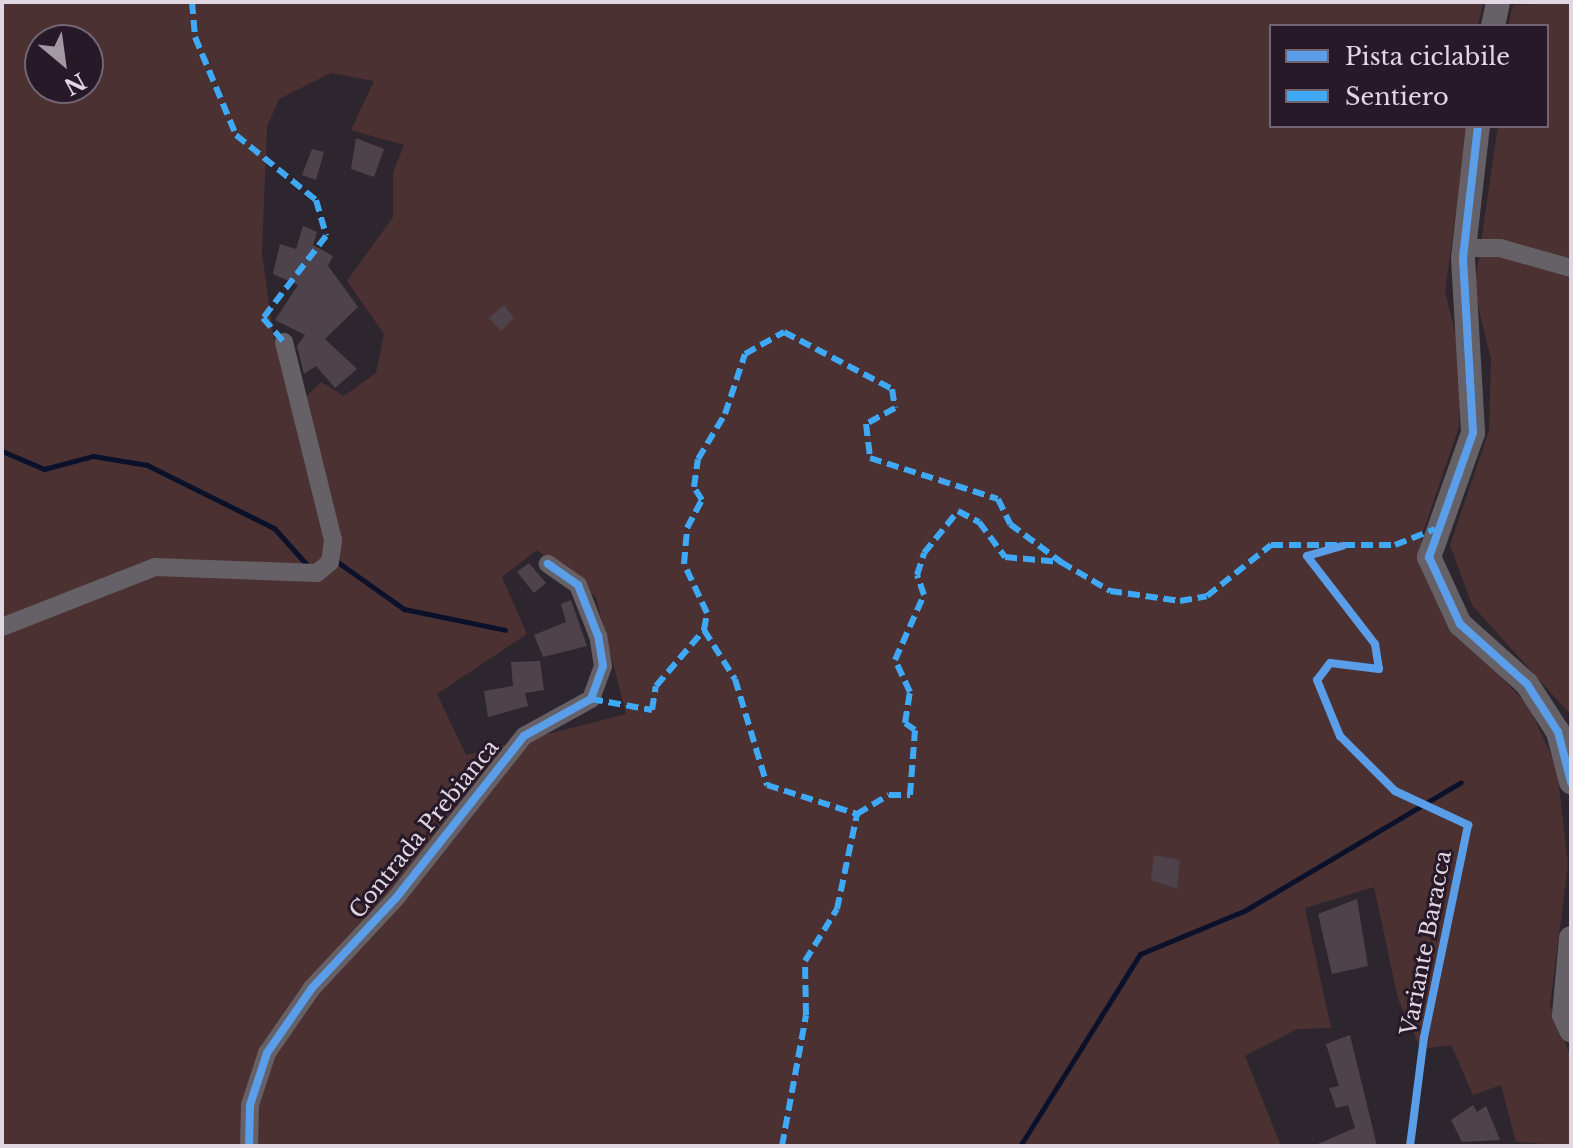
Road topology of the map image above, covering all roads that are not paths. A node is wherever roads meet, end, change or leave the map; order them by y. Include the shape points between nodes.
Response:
1 (1498, 2) edge
2 (1493, 24) edge
3 (1478, 128) edge
4 (1464, 248) junction
5 (1571, 268) edge
6 (284, 342) dead end
7 (548, 564) dead end
8 (2, 627) edge
9 (1571, 782) edge
10 (1571, 938) edge
11 (1571, 1030) edge
12 (249, 1146) edge

1 - 2 street
3 - 4 street
4 - 5 street via 1500,248
4 - 9 street via 1473,433 1429,557 1460,624 1527,684 1558,732
6 - 8 street via 333,540 330,562 317,573 155,567
7 - 12 street, Contrada Prebianca via 578,585 598,636 603,666 591,699 524,736 396,898 312,988 267,1053 250,1105
10 - 11 street via 1564,1015

